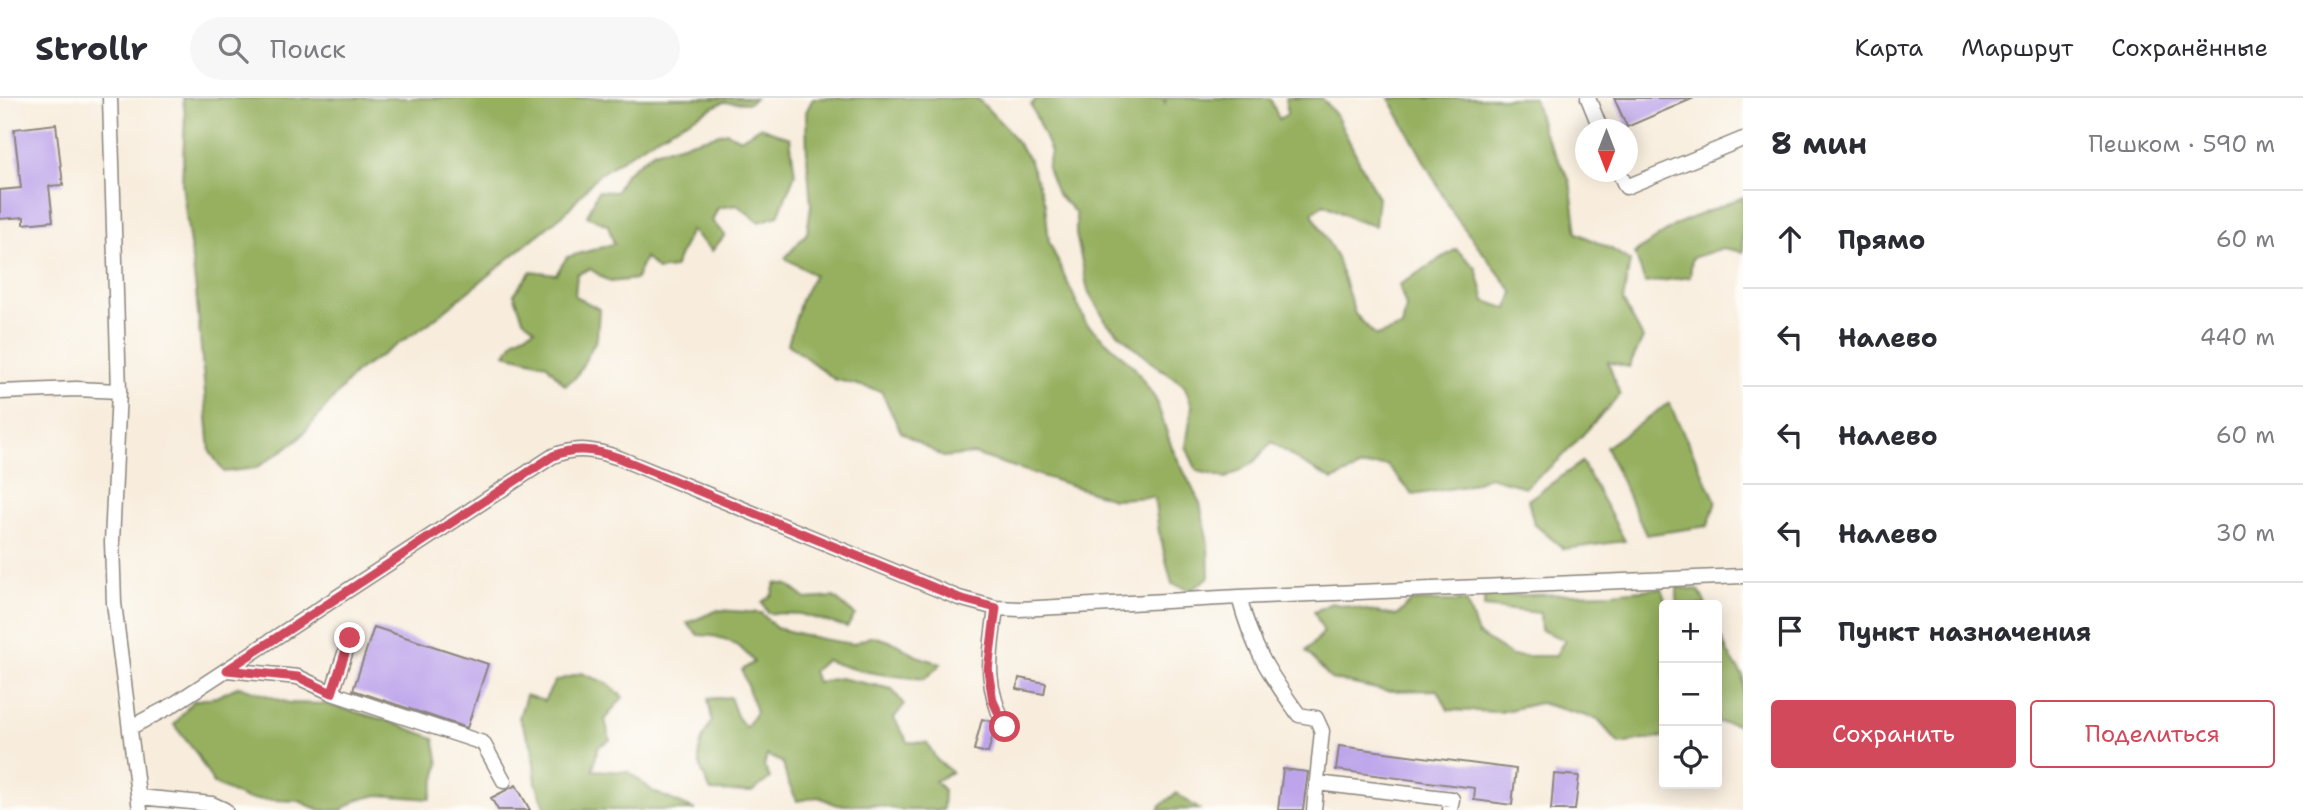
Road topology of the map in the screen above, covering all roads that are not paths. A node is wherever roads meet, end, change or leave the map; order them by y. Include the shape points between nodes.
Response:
1 (110, 98) edge
2 (1588, 98) edge
3 (1597, 119) edge
4 (1743, 139) edge
5 (1624, 182) edge
6 (119, 391) junction
7 (0, 392) edge
8 (1743, 576) edge
9 (1239, 597) junction
10 (996, 608) junction
11 (350, 638) dead end
12 (227, 670) junction
13 (332, 693) junction
14 (131, 727) junction
15 (1005, 727) dead end
16 (504, 781) dead end
17 (1317, 783) junction
18 (139, 804) edge
19 (225, 810) edge
20 (1314, 810) edge
21 (1450, 810) edge

1 - 6 street
2 - 3 street
4 - 5 street via 1626,187
6 - 7 street
6 - 14 street via 114,603
8 - 9 street
9 - 10 street
9 - 17 street via 1265,665 1299,715 1316,718 1322,731
10 - 12 street via 959,598 619,458 591,450 565,450
10 - 15 street via 988,670 993,701
11 - 13 street
12 - 13 street via 298,677
12 - 14 street
13 - 16 street via 483,743
14 - 18 street
17 - 20 street
17 - 21 street via 1452,799
18 - 19 street via 212,804

